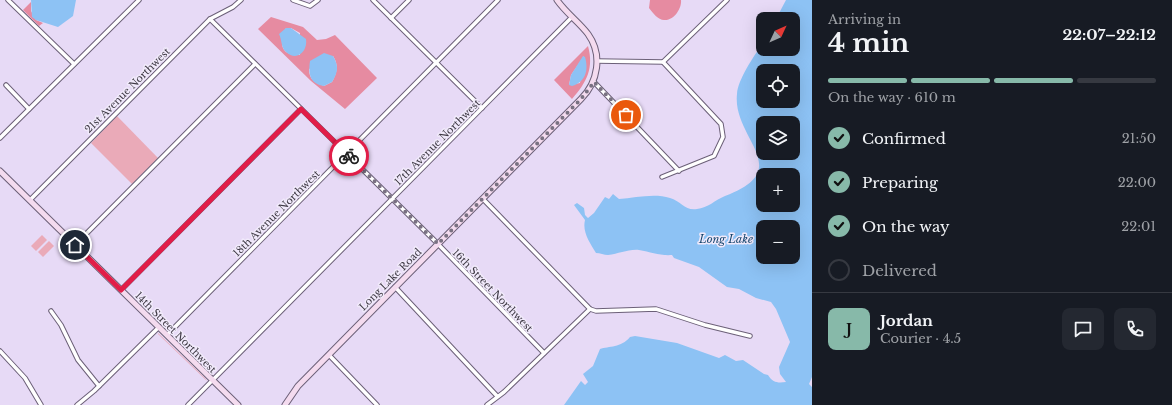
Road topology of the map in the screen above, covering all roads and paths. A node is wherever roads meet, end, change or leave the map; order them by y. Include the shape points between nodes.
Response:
1 (8, 0) edge
2 (139, 0) edge
3 (242, 0) edge
4 (293, 0) edge
5 (318, 0) edge
6 (373, 0) edge
7 (409, 0) edge
8 (498, 0) edge
9 (557, 0) edge
10 (727, 0) edge
11 (572, 17) junction
12 (391, 18) junction
13 (210, 19) junction
14 (597, 60) junction
15 (663, 62) junction
16 (436, 63) junction
17 (74, 64) junction
18 (255, 64) junction
19 (594, 82) junction
20 (6, 85) dead end
21 (482, 108) junction
22 (29, 109) junction
23 (301, 109) junction
24 (0, 138) edge
25 (346, 154) junction
26 (0, 171) edge
27 (679, 171) junction
28 (662, 177) dead end
29 (392, 198) junction
30 (483, 199) junction
31 (30, 200) junction
32 (438, 244) junction
33 (75, 245) junction
34 (395, 287) junction
35 (121, 290) junction
36 (590, 309) junction
37 (51, 311) dead end
38 (158, 327) junction
39 (167, 335) junction
40 (750, 336) dead end
41 (1, 354) edge
42 (544, 354) junction
43 (329, 355) junction
44 (212, 380) junction
45 (99, 386) junction
46 (497, 396) junction
47 (41, 405) edge
48 (77, 405) edge
49 (188, 405) edge
50 (238, 405) edge
51 (285, 405) edge
52 (377, 405) edge
53 (487, 405) edge

1 - 17 street
2 - 17 street
3 - 13 street, 21st Avenue Northwest
4 - 5 street via 312,6
6 - 12 street
7 - 12 street
8 - 16 street, 18th Avenue Northwest
9 - 11 street, Long Lake Road
10 - 15 street
11 - 14 street, Long Lake Road via 591,39
11 - 21 street, 17th Avenue Northwest
12 - 16 street
13 - 18 street, 16th Street Northwest
13 - 31 street, 21st Avenue Northwest
14 - 15 street
14 - 19 street, Long Lake Road
15 - 27 street via 720,121 723,128 723,137 714,156
16 - 21 street
16 - 25 street, 18th Avenue Northwest
17 - 22 street
18 - 23 street, 16th Street Northwest
18 - 33 street
19 - 27 street
19 - 30 street, Long Lake Road via 581,99
20 - 22 street
21 - 29 street, 17th Avenue Northwest
22 - 24 street
23 - 25 street, 16th Street Northwest
23 - 35 street
25 - 29 street, 16th Street Northwest
25 - 39 street, 18th Avenue Northwest
26 - 31 street, 14th Street Northwest
27 - 28 street
29 - 32 street, 16th Street Northwest
29 - 44 street, 17th Avenue Northwest
30 - 32 street, Long Lake Road
30 - 36 street
31 - 33 street, 14th Street Northwest
32 - 34 street, Long Lake Road
32 - 42 street, 16th Street Northwest
33 - 35 street, 14th Street Northwest
34 - 43 street, Long Lake Road
34 - 46 street
35 - 38 street, 14th Street Northwest
36 - 40 street via 656,309
36 - 42 street
37 - 45 street via 61,325 78,360
38 - 39 street, 14th Street Northwest
38 - 45 street
39 - 44 street, 14th Street Northwest
41 - 47 street via 25,378
42 - 46 street
43 - 51 street, Long Lake Road via 294,390
43 - 52 street
44 - 49 street, 17th Avenue Northwest
44 - 50 street, 14th Street Northwest
45 - 48 street
46 - 53 street

